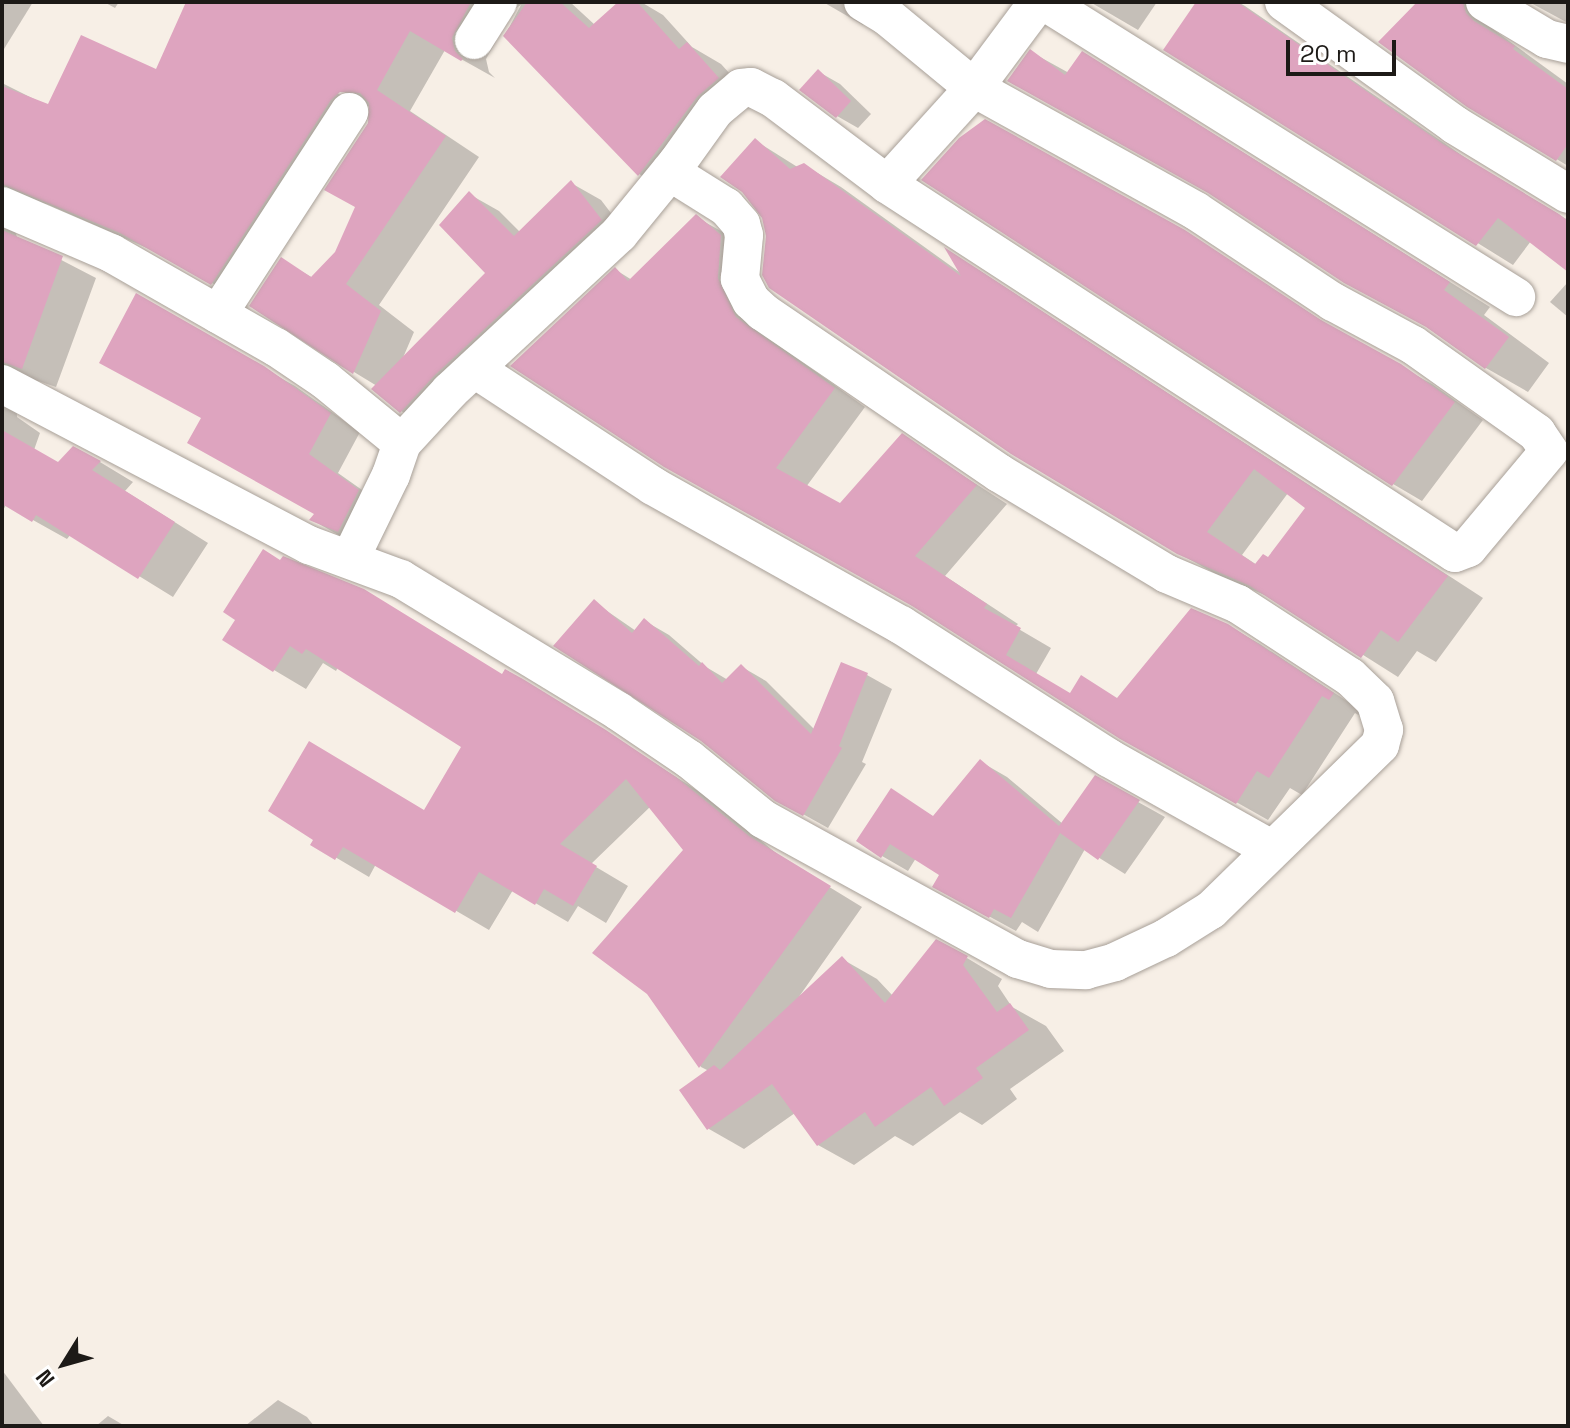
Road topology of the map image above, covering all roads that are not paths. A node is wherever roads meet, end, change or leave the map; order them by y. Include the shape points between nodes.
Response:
1 (498, 2) edge
2 (863, 2) edge
3 (1038, 2) edge
4 (1045, 2) edge
5 (1485, 2) edge
6 (1297, 5) edge
7 (474, 40) dead end
8 (1568, 44) edge
9 (974, 88) junction
10 (349, 112) dead end
11 (670, 172) junction
12 (887, 184) junction
13 (1568, 194) edge
14 (2, 206) edge
15 (1516, 297) dead end
16 (218, 314) junction
17 (475, 369) junction
18 (2, 384) edge
19 (402, 443) junction
20 (350, 559) junction
21 (1271, 849) junction

1 - 7 street
2 - 9 street
3 - 9 street
4 - 15 street
5 - 8 street via 1547,39
6 - 13 street via 1455,125
9 - 12 street
9 - 12 street via 1196,211 1333,302 1413,345 1537,433 1549,451 1468,548 1455,553
10 - 16 street
11 - 12 street via 724,100 751,87
11 - 17 street via 619,234
11 - 21 street via 726,207 741,224 740,279 763,312 999,473 1167,574 1238,604 1350,677 1375,701 1384,730 1380,745
14 - 16 street via 111,253
16 - 19 street via 325,380
17 - 19 street
17 - 21 street via 653,486 901,625 1109,758
18 - 20 street via 309,545
19 - 20 street
20 - 21 street via 401,579 618,711 809,848 1018,959 1051,969 1086,970 1115,962 1211,910

